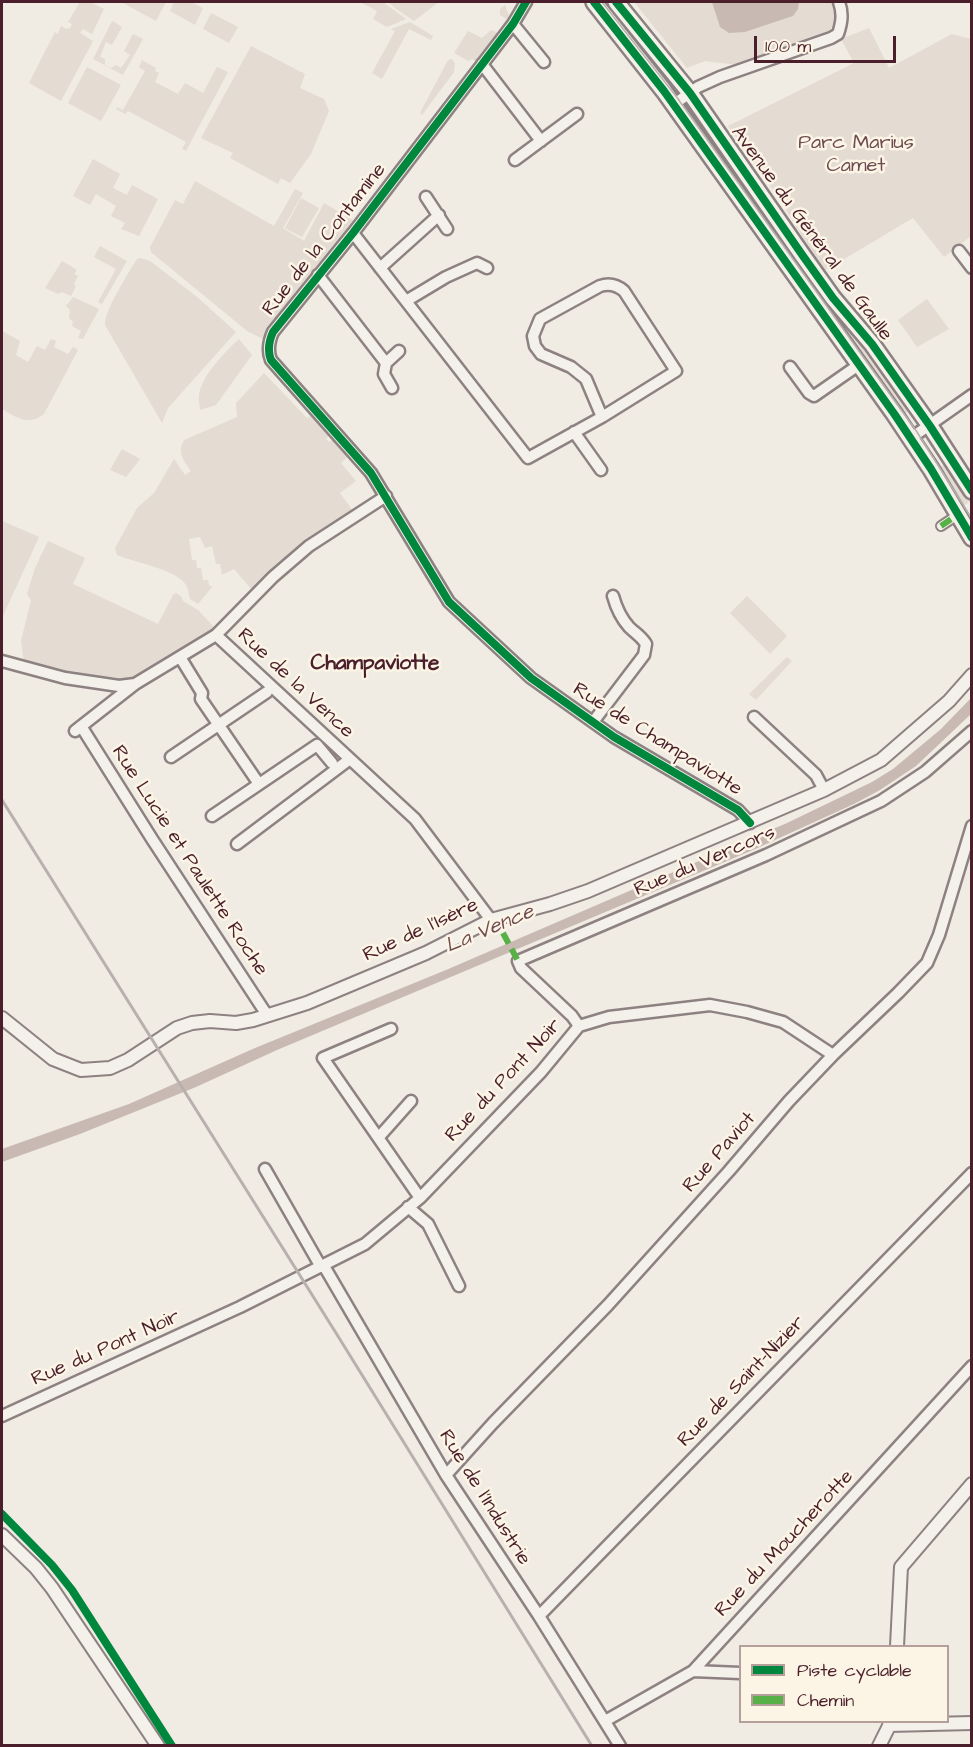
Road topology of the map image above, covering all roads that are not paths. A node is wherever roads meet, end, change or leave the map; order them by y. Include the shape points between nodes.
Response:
1 (526, 2) edge
2 (594, 2) edge
3 (616, 2) edge
4 (839, 2) edge
5 (513, 24) junction
6 (544, 62) dead end
7 (482, 64) junction
8 (690, 93) junction
9 (673, 105) junction
10 (577, 114) dead end
11 (541, 141) junction
12 (515, 160) dead end
13 (426, 197) dead end
14 (440, 215) junction
15 (447, 229) dead end
16 (353, 233) junction
17 (959, 251) dead end
18 (380, 268) junction
19 (487, 268) dead end
20 (972, 268) edge
21 (318, 274) junction
22 (406, 301) junction
23 (399, 351) dead end
24 (386, 363) junction
25 (860, 364) junction
26 (790, 367) dead end
27 (392, 388) dead end
28 (972, 395) edge
29 (602, 417) junction
30 (930, 426) junction
31 (574, 432) junction
32 (911, 438) junction
33 (601, 470) dead end
34 (972, 491) edge
35 (386, 496) junction
36 (952, 518) dead end
37 (941, 526) dead end
38 (972, 538) edge
39 (614, 596) dead end
40 (216, 635) junction
41 (180, 657) junction
42 (2, 661) edge
43 (972, 675) edge
44 (135, 684) junction
45 (267, 692) dead end
46 (754, 717) dead end
47 (593, 722) junction
48 (218, 725) junction
49 (972, 730) edge
50 (171, 757) dead end
51 (350, 759) junction
52 (332, 763) dead end
53 (259, 784) junction
54 (824, 790) junction
55 (212, 816) dead end
56 (750, 823) junction
57 (972, 826) edge
58 (237, 844) dead end
59 (491, 920) junction
60 (267, 1015) junction
61 (2, 1018) edge
62 (579, 1026) junction
63 (391, 1029) dead end
64 (833, 1055) junction
65 (411, 1101) dead end
66 (379, 1137) junction
67 (265, 1169) dead end
68 (972, 1173) edge
69 (420, 1198) junction
70 (408, 1207) junction
71 (322, 1266) junction
72 (459, 1286) dead end
73 (972, 1366) edge
74 (2, 1416) edge
75 (446, 1475) junction
76 (972, 1484) edge
77 (2, 1535) edge
78 (539, 1616) junction
79 (897, 1645) edge
80 (693, 1671) junction
81 (739, 1673) edge
82 (605, 1721) junction
83 (887, 1723) edge
84 (972, 1723) edge
85 (158, 1746) edge
86 (620, 1746) edge
87 (879, 1746) edge

1 - 5 street, Rue de la Contamine
2 - 9 main road, Avenue du Général de Gaulle
3 - 8 main road, Avenue du Général de Gaulle
4 - 8 street via 842,23 838,34 720,77
5 - 6 street
5 - 7 street, Rue de la Contamine
7 - 11 street
7 - 16 street, Rue de la Contamine
8 - 9 street
8 - 30 main road, Avenue du Général de Gaulle via 833,298 872,344
9 - 25 main road, Avenue du Général de Gaulle
10 - 11 street
11 - 12 street
13 - 14 street
14 - 15 street
14 - 18 street
16 - 18 street, Rue de la Contamine
16 - 21 street, Rue de la Contamine
17 - 20 street
18 - 22 street, Rue de la Contamine
19 - 22 street via 477,263
21 - 24 street, Rue de la Contamine
21 - 35 street, Rue de la Contamine via 273,332 269,354 352,450
22 - 31 street, Rue de la Contamine via 528,458
23 - 24 street
24 - 27 street, Rue de la Contamine via 384,374
25 - 26 street via 814,396
25 - 32 main road, Avenue du Général de Gaulle
28 - 30 street
29 - 29 street, Rue de la Contamine via 586,379 541,354 533,336 540,319 605,284 624,291 675,371
29 - 31 street, Rue de la Contamine
30 - 32 street
30 - 34 main road, Avenue du Général de Gaulle
31 - 33 street
32 - 38 main road, Avenue du Général de Gaulle
35 - 40 street via 309,546
35 - 47 street, Rue de Champaviotte via 449,602 531,678
36 - 37 street
39 - 47 street, Rue de Champaviotte via 626,624 646,644 644,655
40 - 41 street
40 - 51 street, Rue de la Vence
41 - 44 street
41 - 48 street
42 - 44 street via 99,684
43 - 54 street, Rue de l'Isère via 949,701 881,760
44 - 60 street, Rue Lucie et Paulette Roche via 78,728
45 - 48 street
46 - 54 street via 816,775
47 - 56 street, Rue de Champaviotte via 738,810
48 - 50 street
48 - 53 street
49 - 62 street, Rue du Vercors via 925,772 881,801 518,961
51 - 58 street, Rue de la Vence
51 - 59 street, Rue de la Vence via 415,819
52 - 53 street via 317,745
53 - 55 street
54 - 56 street, Rue de l'Isère
56 - 59 street, Rue de l'Isère via 588,891
57 - 64 street, Rue Paviot via 927,963
59 - 60 street, Rue de l'Isère via 426,953 307,1003
60 - 61 street, Rue de l'Isère via 236,1023 192,1023 177,1028 128,1060 96,1070 81,1070 53,1059
62 - 64 street, Rue du Pont Noir via 609,1017 710,1005 783,1022
62 - 69 street, Rue du Pont Noir via 541,1072
63 - 66 street via 323,1058
64 - 75 street, Rue Paviot via 608,1305
65 - 66 street
66 - 69 street
67 - 71 street
68 - 78 street, Rue de Saint-Nizier
69 - 70 street, Rue du Pont Noir
70 - 71 street, Rue du Pont Noir via 365,1244
70 - 72 street via 428,1224
71 - 74 street, Rue du Pont Noir
71 - 75 street, Rue de l'Industrie
73 - 80 street, Rue du Moucherotte
75 - 78 street, Rue de l'Industrie
76 - 79 street via 901,1567
77 - 85 street via 52,1588
78 - 82 street, Rue de l'Industrie
80 - 81 street
80 - 82 street, Rue du Moucherotte
82 - 86 street, Rue de l'Industrie
83 - 84 street
83 - 87 street

